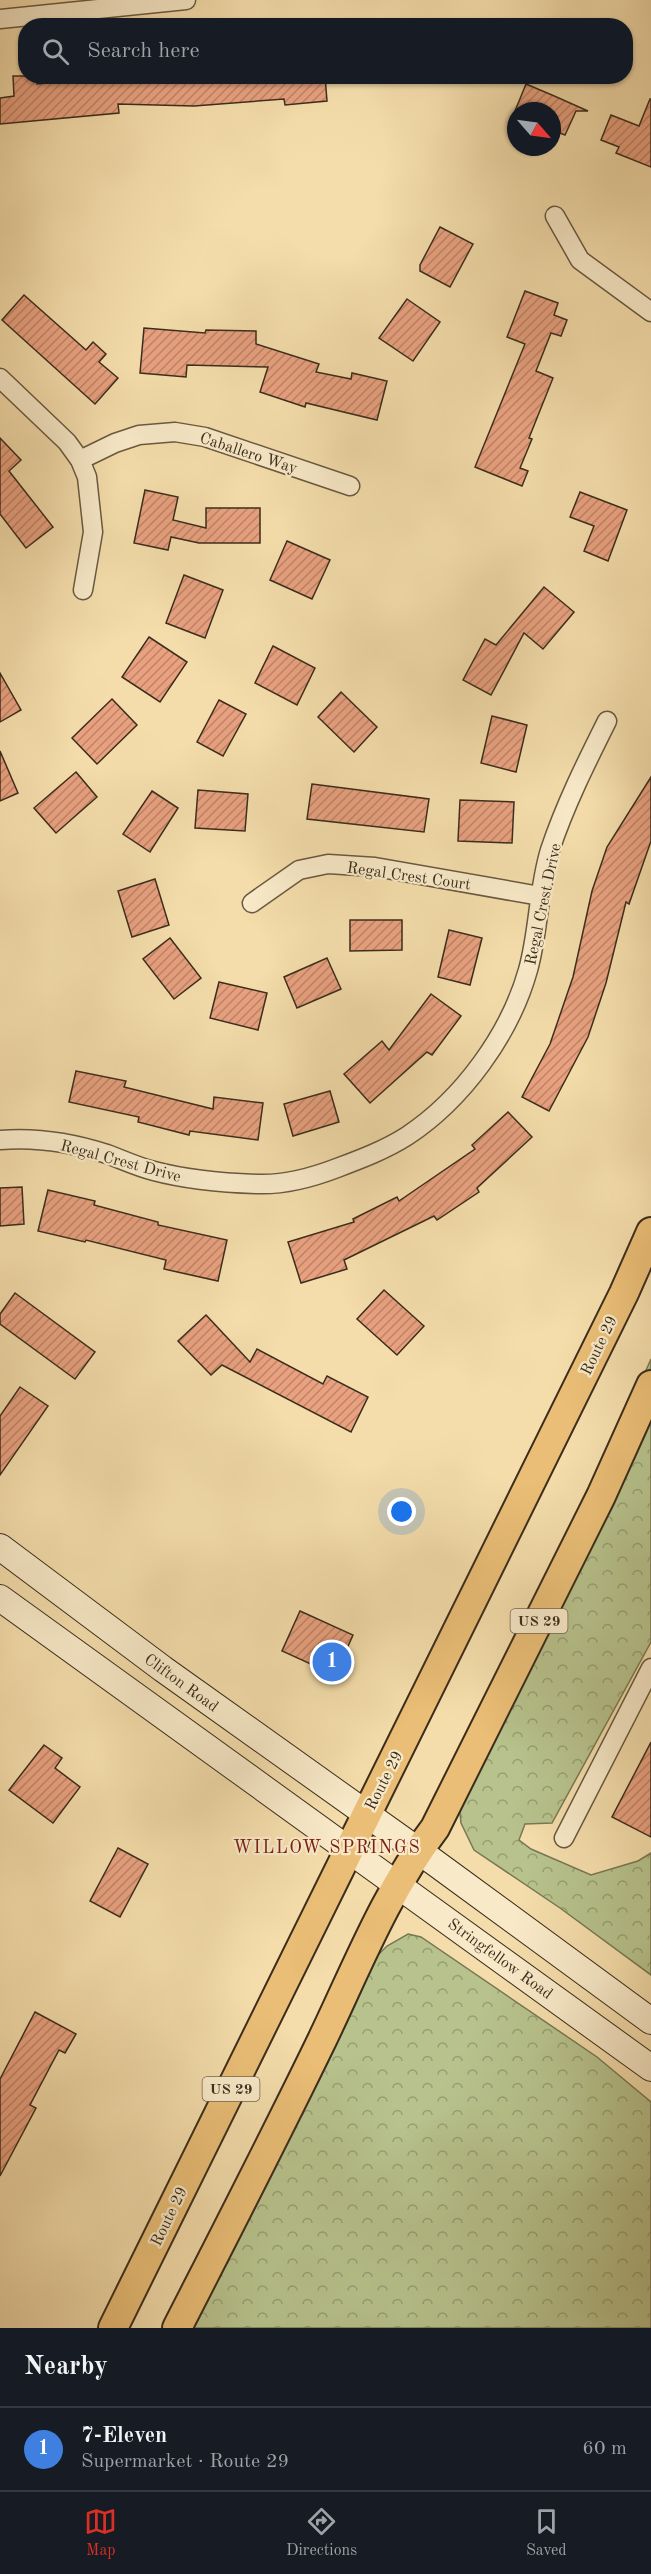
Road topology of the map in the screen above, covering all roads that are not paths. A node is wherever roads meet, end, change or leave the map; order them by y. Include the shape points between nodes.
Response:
1 (186, 0) edge
2 (0, 19) edge
3 (555, 216) dead end
4 (651, 312) edge
5 (0, 378) edge
6 (80, 460) junction
7 (350, 486) dead end
8 (83, 590) dead end
9 (607, 721) dead end
10 (540, 896) junction
11 (252, 903) dead end
12 (0, 1140) edge
13 (651, 1232) edge
14 (651, 1385) edge
15 (0, 1547) edge
16 (0, 1598) edge
17 (651, 1668) edge
18 (366, 1813) junction
19 (564, 1838) dead end
20 (349, 1850) junction
21 (418, 1851) junction
22 (398, 1884) junction
23 (651, 2021) edge
24 (651, 2068) edge
25 (113, 2328) edge
26 (177, 2328) edge

1 - 2 street
3 - 4 street via 580,260
5 - 6 street via 48,422
6 - 7 street, Caballero Way via 139,435 175,432 205,437
6 - 8 street via 87,477 93,532
9 - 10 street, Regal Crest Drive via 570,795
10 - 11 street, Regal Crest Court via 375,867 328,864 299,870
10 - 12 street, Regal Crest Drive via 527,972 495,1044 441,1108 407,1136 368,1157 277,1185 217,1183 153,1171 66,1143
13 - 18 main road, Route 29 / US 29
14 - 21 main road, US 29 via 601,1496 446,1807
15 - 18 main road, Clifton Road
16 - 20 main road
17 - 19 street
18 - 20 main road, Route 29 / US 29
18 - 21 main road
20 - 22 main road, Stringfellow Road
20 - 25 main road, Route 29 / US 29
21 - 22 main road, US 29
21 - 23 main road
22 - 24 main road, Stringfellow Road
22 - 26 main road, US 29

